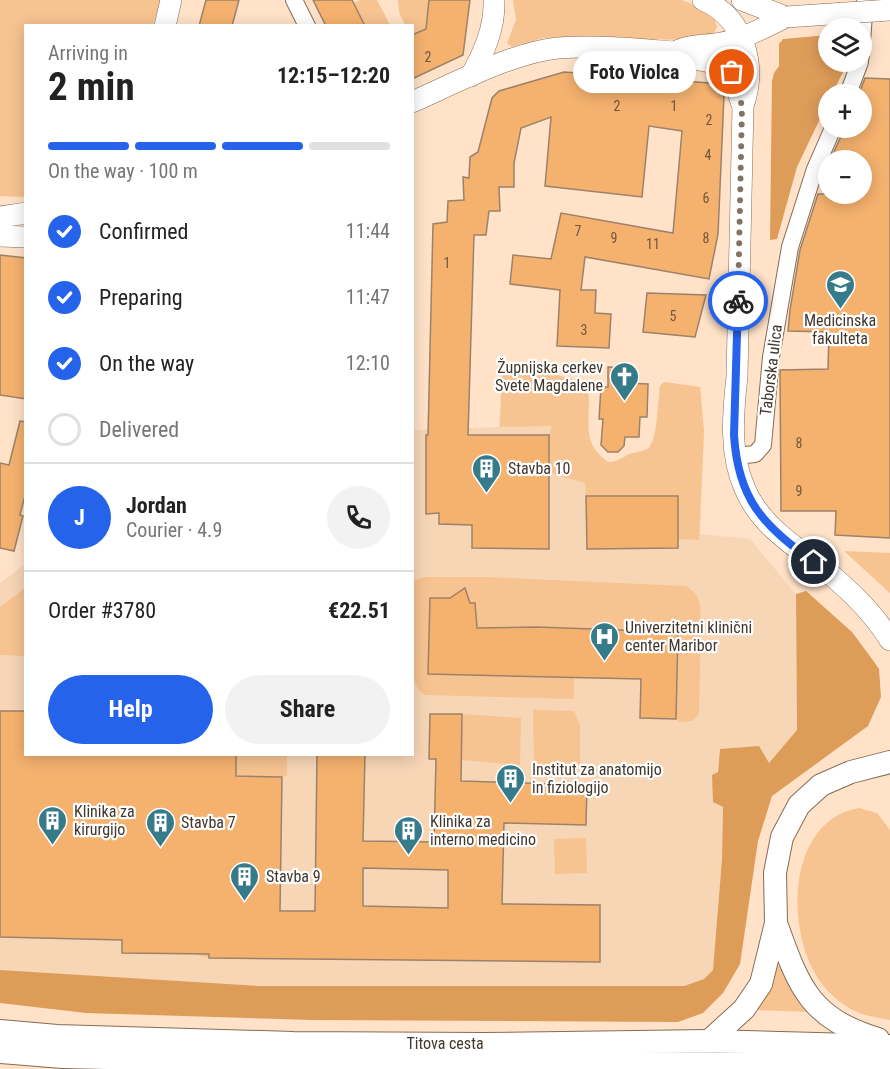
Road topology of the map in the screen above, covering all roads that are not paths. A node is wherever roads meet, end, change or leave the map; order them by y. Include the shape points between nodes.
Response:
1 (171, 0) edge
2 (294, 0) edge
3 (494, 0) edge
4 (703, 0) edge
5 (741, 0) edge
6 (865, 0) edge
7 (890, 10) edge
8 (786, 17) junction
9 (864, 18) edge
10 (165, 24) edge
11 (306, 24) edge
12 (742, 38) junction
13 (673, 52) junction
14 (471, 76) junction
15 (414, 101) edge
16 (742, 106) junction
17 (829, 138) edge
18 (24, 213) edge
19 (0, 217) edge
20 (24, 226) edge
21 (0, 227) edge
22 (0, 236) edge
23 (24, 237) edge
24 (735, 456) junction
25 (890, 640) edge
26 (890, 762) edge
27 (776, 924) junction
28 (0, 1031) edge
29 (709, 1041) junction
30 (890, 1045) edge
31 (0, 1052) edge
32 (890, 1064) edge
33 (705, 1066) edge

1 - 10 street
2 - 11 street
3 - 14 street via 491,32
4 - 12 street via 726,14
5 - 8 street
6 - 9 street
7 - 8 street, bridge
8 - 12 street
12 - 13 street
12 - 16 street via 749,89
13 - 14 street via 557,48
13 - 16 street via 684,58 714,62 732,72
14 - 15 street
16 - 24 street
17 - 24 street, Taborska ulica via 790,247 771,357 764,445 756,454
18 - 19 street
20 - 21 street
22 - 23 street
24 - 25 street via 745,489 769,527 857,598
26 - 27 main road via 850,772 821,785 799,805 782,837 775,873
27 - 29 main road via 761,984 744,1009
27 - 30 main road via 794,973 821,1010 837,1023
28 - 29 main road, Titova cesta via 292,1043
29 - 30 main road, Titova cesta
31 - 33 main road, Titova cesta via 286,1062
32 - 33 main road, Titova cesta

